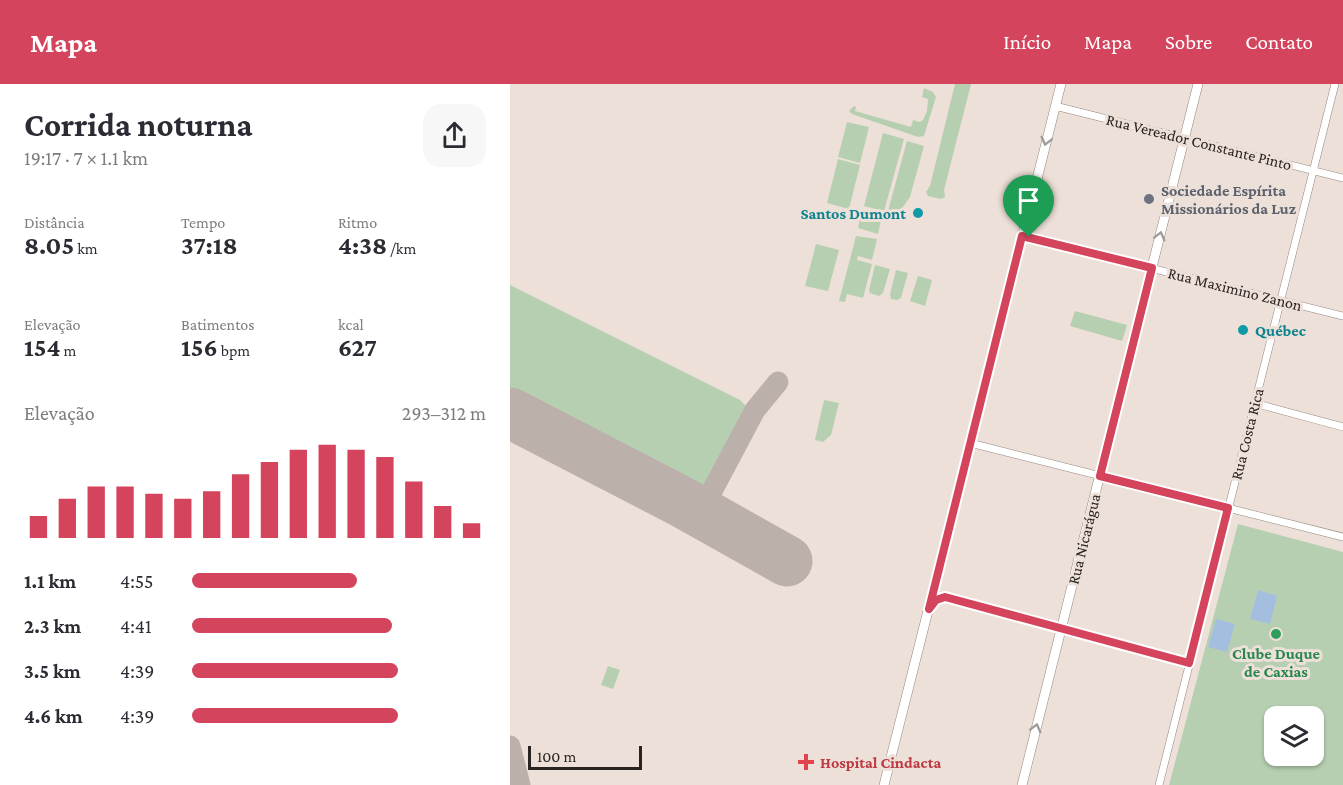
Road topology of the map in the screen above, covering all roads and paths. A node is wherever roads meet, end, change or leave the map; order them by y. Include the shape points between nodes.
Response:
1 (1060, 84) edge
2 (1198, 84) edge
3 (1335, 84) edge
4 (1055, 106) junction
5 (1185, 138) junction
6 (1313, 171) junction
7 (1343, 178) edge
8 (1022, 236) junction
9 (1152, 268) junction
10 (1280, 300) junction
11 (1343, 316) edge
12 (1254, 403) junction
13 (1343, 427) edge
14 (970, 443) junction
15 (1100, 476) junction
16 (1228, 508) junction
17 (1343, 537) edge
18 (936, 579) junction
19 (945, 597) junction
20 (929, 609) junction
21 (1061, 628) junction
22 (1189, 663) junction
23 (884, 785) edge
24 (1022, 785) edge
25 (1159, 785) edge

1 - 4 main road
2 - 5 main road, Rua Nicarágua
3 - 6 street, Rua Costa Rica
4 - 5 street, Rua Vereador Constante Pinto
4 -> 8 main road
5 - 6 street, Rua Vereador Constante Pinto
9 -> 5 main road, Rua Nicarágua
6 - 7 street, Rua Vereador Constante Pinto
6 - 10 street, Rua Costa Rica
8 - 9 street, Rua Maximino Zanon
8 - 14 main road
9 - 10 street, Rua Maximino Zanon
9 - 15 main road, Rua Nicarágua
10 - 11 street, Rua Maximino Zanon
10 - 12 street, Rua Costa Rica
12 - 13 street
12 - 16 street, Rua Costa Rica
14 - 15 street
14 - 18 main road
15 - 16 street
15 - 21 main road, Rua Nicarágua
16 - 17 street
16 - 22 street, Rua Costa Rica
18 - 19 main road
18 - 20 main road
19 - 20 main road
19 - 21 main road
20 - 23 main road
21 - 22 street
24 -> 21 main road, Rua Nicarágua
22 - 25 street, Rua Costa Rica

